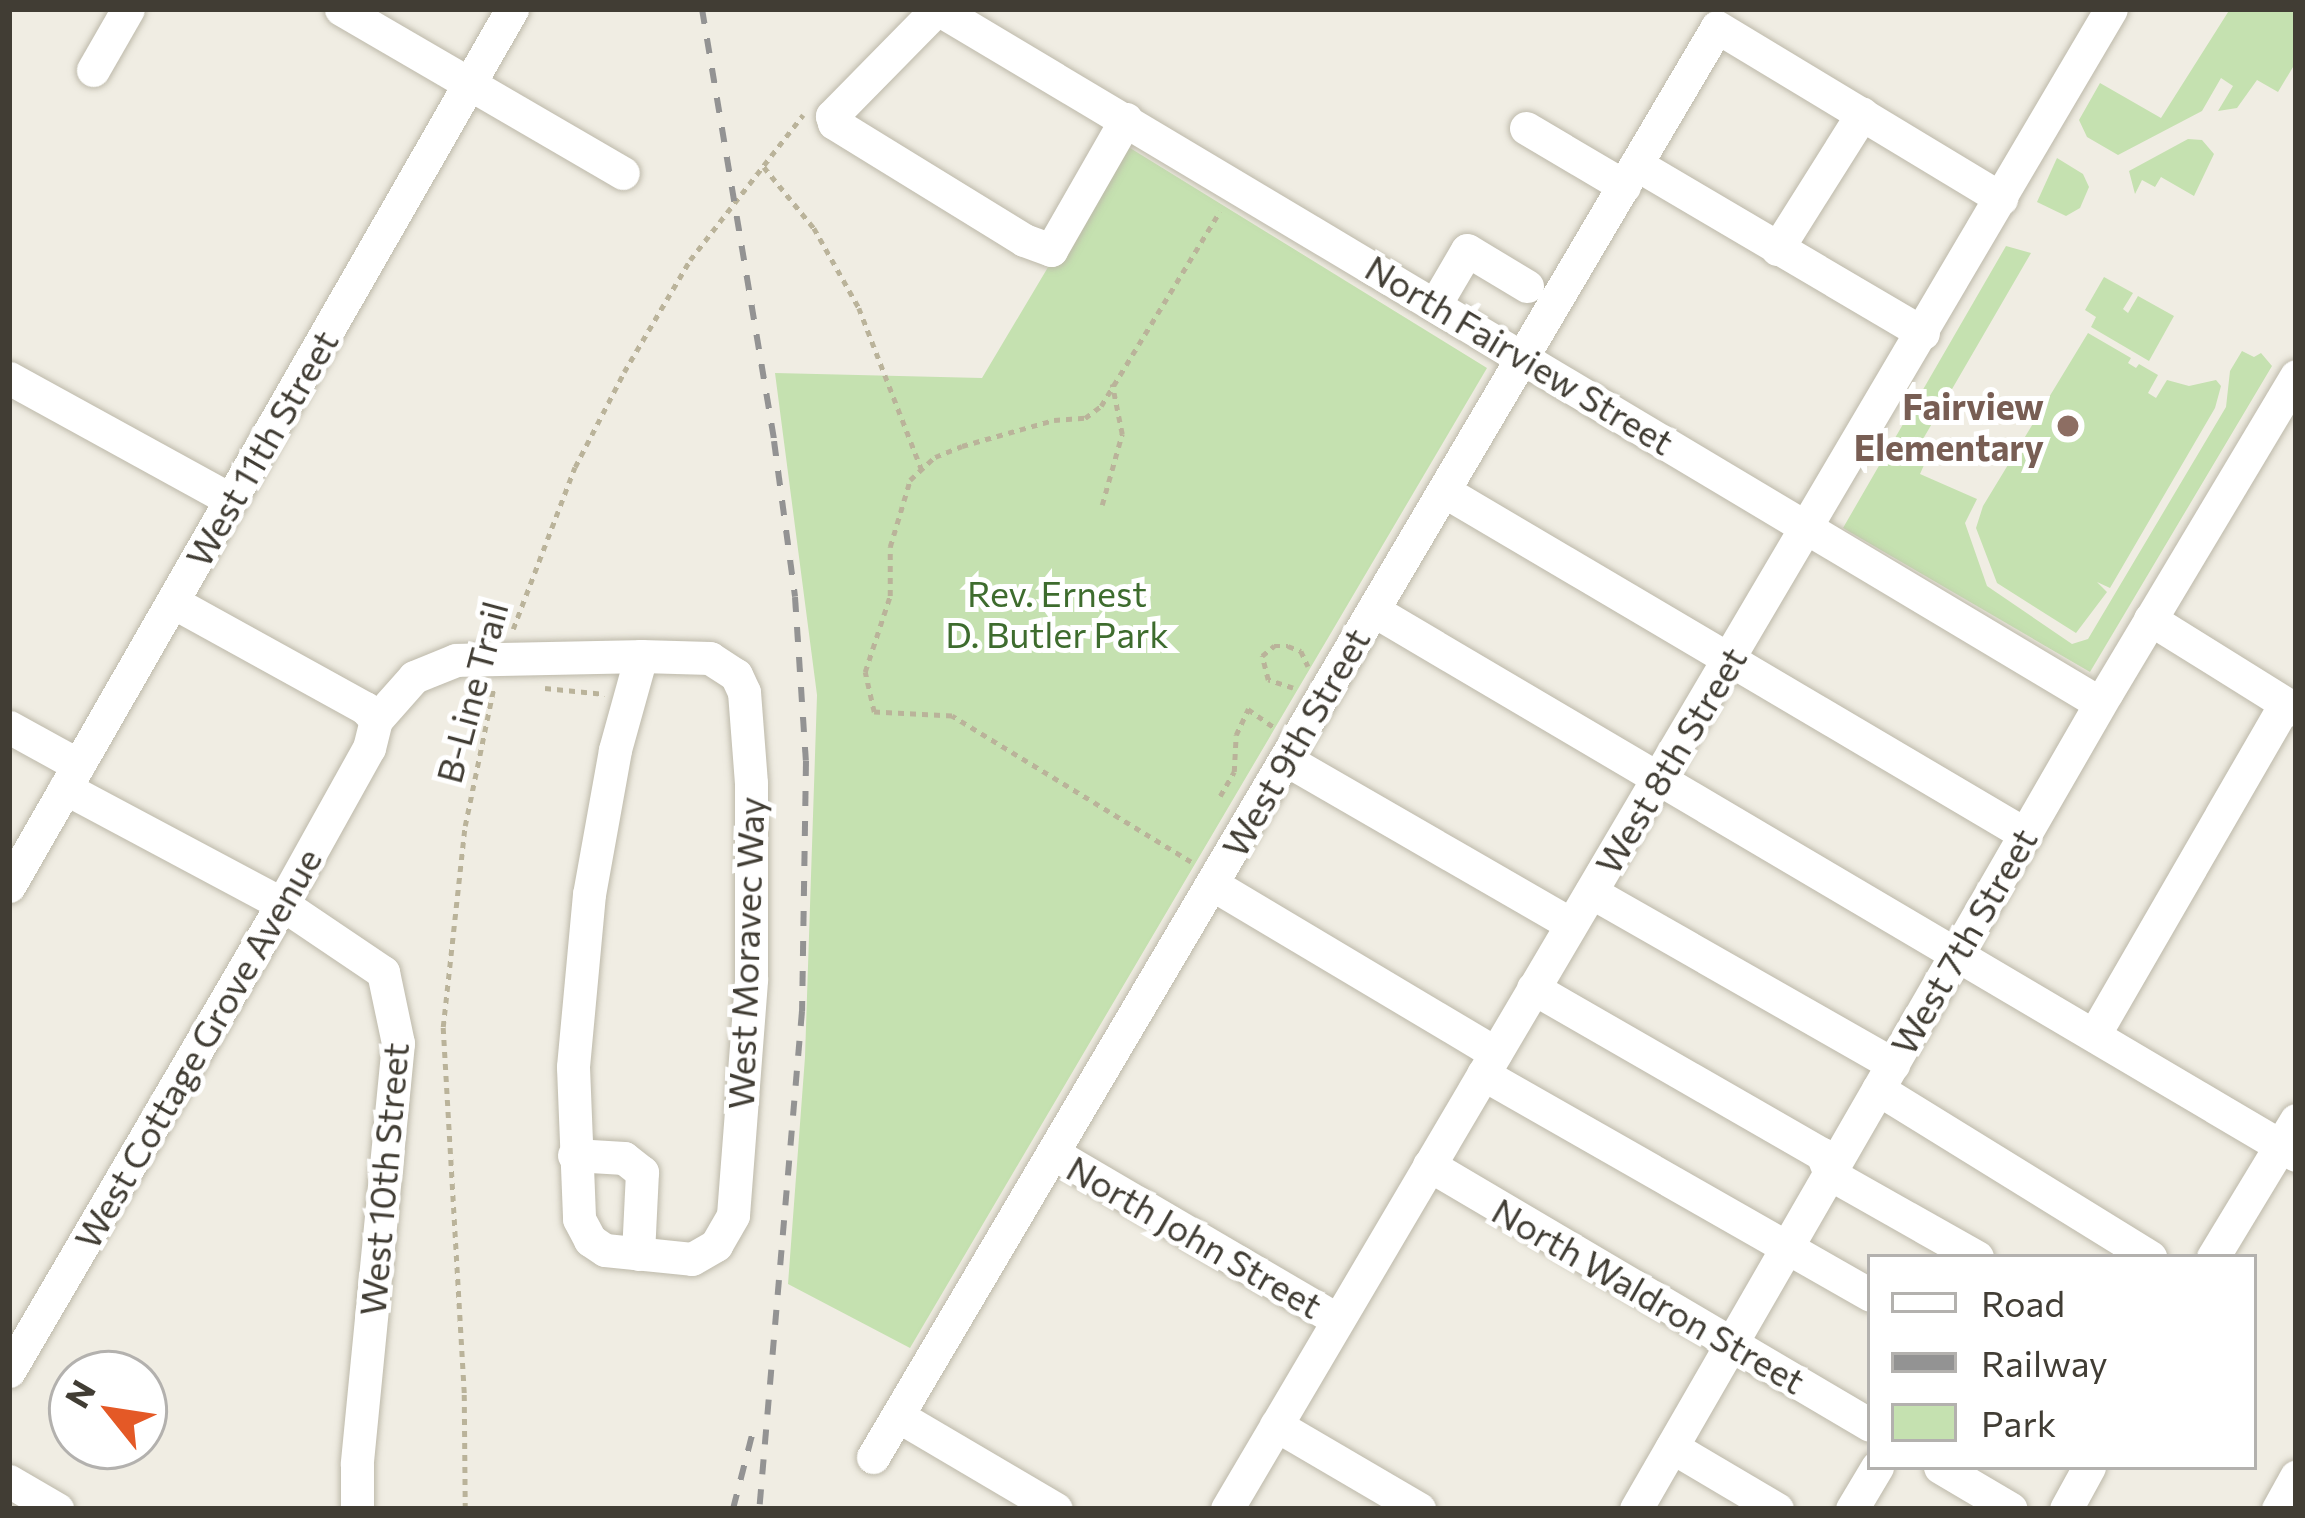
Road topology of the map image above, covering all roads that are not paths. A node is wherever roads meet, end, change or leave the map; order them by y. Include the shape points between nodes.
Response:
1 (128, 9) edge
2 (341, 9) edge
3 (512, 9) edge
4 (937, 9) edge
5 (2110, 9) edge
6 (93, 70) dead end
7 (469, 85) junction
8 (1862, 114) junction
9 (1126, 119) junction
10 (1526, 128) dead end
11 (623, 173) dead end
12 (1630, 175) junction
13 (2001, 198) junction
14 (1778, 249) junction
15 (1527, 286) dead end
16 (1436, 303) junction
17 (1923, 333) junction
18 (1520, 355) junction
19 (2296, 376) edge
20 (9, 378) edge
21 (1444, 491) junction
22 (231, 500) junction
23 (1808, 527) junction
24 (173, 602) junction
25 (1373, 610) junction
26 (2150, 619) junction
27 (641, 656) junction
28 (1728, 662) junction
29 (2100, 703) junction
30 (2291, 707) edge
31 (376, 720) junction
32 (9, 727) edge
33 (1281, 744) junction
34 (72, 777) junction
35 (1657, 782) junction
36 (2025, 834) junction
37 (1212, 884) junction
38 (9, 886) edge
39 (1591, 892) junction
40 (282, 904) junction
41 (1571, 924) junction
42 (1955, 953) junction
43 (1533, 988) junction
44 (2094, 1035) junction
45 (1489, 1063) junction
46 (1885, 1077) junction
47 (2291, 1140) edge
48 (1053, 1153) junction
49 (574, 1155) junction
50 (1429, 1165) junction
51 (1830, 1174) junction
52 (1788, 1248) junction
53 (638, 1254) junction
54 (1972, 1254) edge
55 (2146, 1254) edge
56 (2215, 1254) edge
57 (1867, 1293) edge
58 (1338, 1320) junction
59 (1733, 1344) junction
60 (9, 1371) edge
61 (898, 1416) junction
62 (1867, 1423) edge
63 (1276, 1425) junction
64 (1672, 1448) junction
65 (873, 1457) dead end
66 (1875, 1470) edge
67 (1945, 1470) edge
68 (2087, 1470) edge
69 (2296, 1478) edge
70 (9, 1481) edge
71 (57, 1509) edge
72 (357, 1509) edge
73 (1056, 1509) edge
74 (1227, 1509) edge
75 (1419, 1509) edge
76 (1636, 1509) edge
77 (1777, 1509) edge
78 (1852, 1509) edge
79 (2011, 1509) edge
80 (2066, 1509) edge
81 (2278, 1509) edge

1 - 6 street
2 - 7 street
3 - 7 street, West 11th Street
4 - 9 street, North Fairview Street
4 - 9 street via 832,116 834,123 1024,240 1051,250
5 - 13 street, West 8th Street
7 - 11 street
7 - 22 street, West 11th Street
8 - 12 street, West 9th Street via 1717,27
8 - 13 street
8 - 14 street
9 - 16 street, North Fairview Street
10 - 12 street
12 - 14 street
12 - 18 street, West 9th Street
13 - 17 street, West 8th Street
14 - 17 street
15 - 16 street via 1467,250
16 - 18 street, North Fairview Street
17 - 23 street, West 8th Street
18 - 21 street, West 9th Street
18 - 23 street, North Fairview Street
19 - 26 street, West 7th Street
20 - 22 street
21 - 25 street, West 9th Street
21 - 28 street
22 - 24 street, West 11th Street
23 - 28 street, West 8th Street
23 - 29 street, North Fairview Street
24 - 31 street
24 - 34 street, West 11th Street
25 - 33 street, West 9th Street
25 - 35 street
26 - 29 street, West 7th Street
26 - 30 street
27 - 31 street, West Moravec Way via 428,669
27 - 49 street, West Moravec Way via 589,894
27 - 53 street, West Moravec Way via 710,658 736,675 744,692 752,979 727,1232 692,1258
28 - 35 street, West 8th Street
28 - 36 street
29 - 36 street, West 7th Street
30 - 44 street
31 - 40 street, West Cottage Grove Avenue via 369,748
32 - 34 street, West 10th Street
33 - 37 street, West 9th Street
33 - 41 street
34 - 38 street, West 11th Street
34 - 40 street, West 10th Street
35 - 39 street, West 8th Street
35 - 42 street
36 - 42 street, West 7th Street
37 - 45 street
37 - 48 street, West 9th Street
39 - 41 street, West 8th Street
39 - 46 street
40 - 60 street, West Cottage Grove Avenue
40 - 72 street, West 10th Street via 383,972 398,1043
41 - 43 street, West 8th Street
42 - 44 street
42 - 46 street, West 7th Street
43 - 45 street, West 8th Street
43 - 51 street via 1822,1154
44 - 47 street
45 - 50 street, West 8th Street
45 - 52 street
46 - 51 street, West 7th Street
46 - 55 street
47 - 56 street
48 - 58 street, North John Street
48 - 61 street, West 9th Street
49 - 53 street, West Moravec Way via 585,1234 605,1250
49 - 53 street via 624,1158 642,1172
50 - 58 street, West 8th Street
50 - 59 street, North Waldron Street
51 - 52 street, West 7th Street
51 - 54 street
52 - 57 street
52 - 59 street, West 7th Street
58 - 63 street, West 8th Street
59 - 62 street, North Waldron Street
59 - 64 street, West 7th Street
61 - 65 street, West 9th Street
61 - 73 street
63 - 74 street, West 8th Street
63 - 75 street
64 - 76 street, West 7th Street
64 - 77 street
66 - 78 street
67 - 79 street
68 - 80 street
69 - 81 street
70 - 71 street

